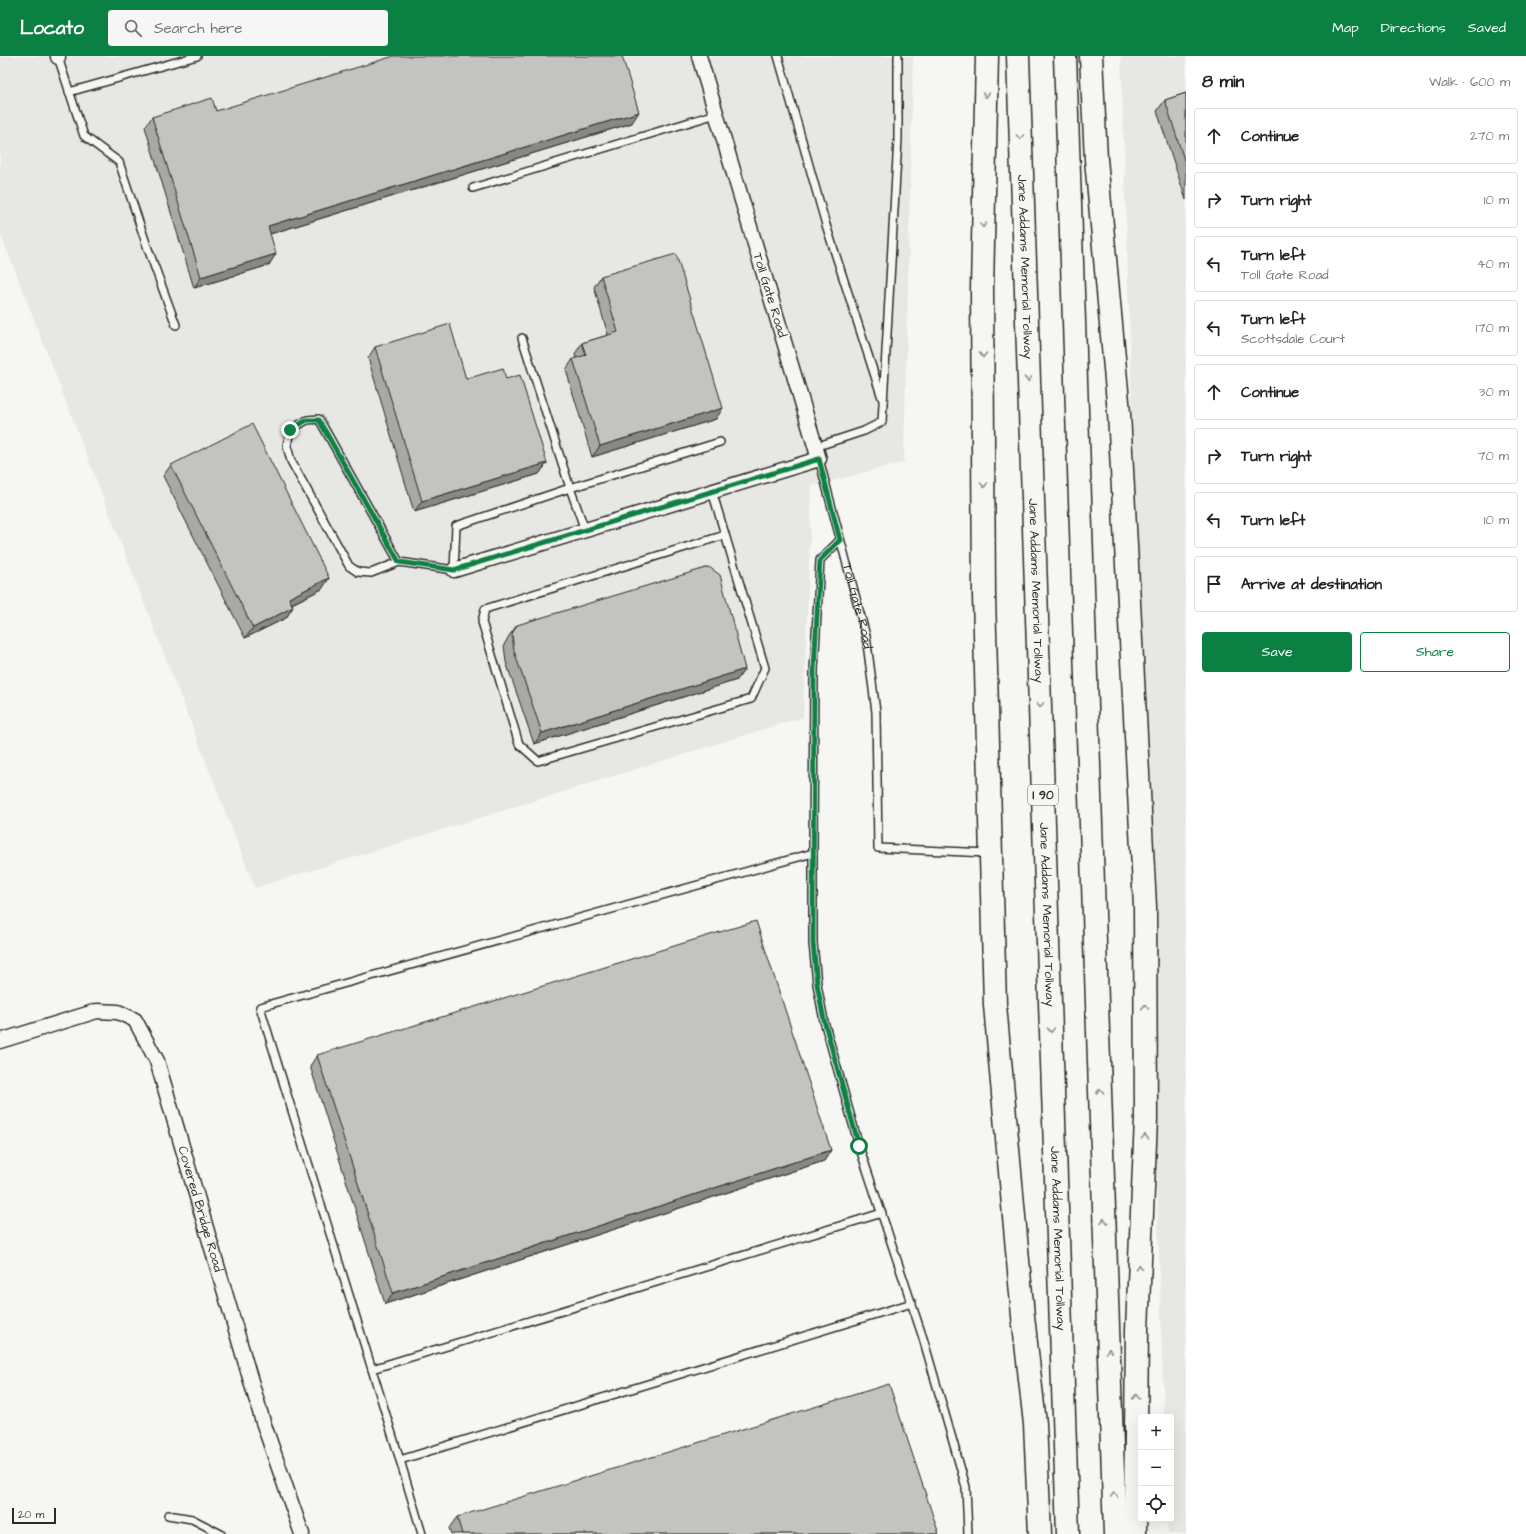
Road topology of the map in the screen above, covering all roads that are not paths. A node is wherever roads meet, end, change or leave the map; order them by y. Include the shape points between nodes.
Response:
1 (58, 56) edge
2 (196, 56) edge
3 (699, 56) edge
4 (778, 56) edge
5 (898, 56) edge
6 (987, 56) edge
7 (1018, 56) edge
8 (1065, 56) edge
9 (1091, 56) edge
10 (69, 92) junction
11 (716, 114) junction
12 (474, 188) dead end
13 (176, 325) dead end
14 (522, 338) dead end
15 (883, 402) junction
16 (720, 442) dead end
17 (817, 453) junction
18 (570, 488) junction
19 (712, 491) junction
20 (585, 530) junction
21 (725, 535) junction
22 (840, 540) junction
23 (399, 562) junction
24 (454, 570) junction
25 (813, 853) junction
26 (992, 853) junction
27 (0, 1041) edge
28 (882, 1213) junction
29 (912, 1304) junction
30 (372, 1369) junction
31 (400, 1460) junction
32 (168, 1515) dead end
33 (221, 1534) edge
34 (302, 1534) edge
35 (422, 1534) edge
36 (968, 1534) edge
37 (1040, 1534) edge
38 (1068, 1534) edge
39 (1115, 1534) edge
40 (1135, 1534) edge

1 - 10 lane
2 - 10 lane
3 - 11 street, Toll Gate Road
4 - 15 lane via 826,225
5 - 15 lane via 898,138
6 -> 26 highway via 982,289 984,596
7 -> 38 highway, Jane Addams Memorial Tollway / I 90
39 -> 8 highway
40 -> 9 highway via 1136,1330 1146,1119 1144,906 1119,413 1096,159
10 - 13 lane via 84,136 119,162
11 - 12 lane
11 - 17 street, Toll Gate Road
14 - 18 lane
15 - 17 lane via 882,422
16 - 18 lane
17 - 19 street
17 - 22 lane, Toll Gate Road
18 - 20 lane
18 - 24 lane via 456,526
19 - 20 street
19 - 21 lane
20 - 24 street
21 - 21 lane via 765,668 751,699 538,761 519,744 482,622 485,609
22 - 25 lane via 820,560 814,670
22 - 26 lane, Toll Gate Road via 866,636 876,712 878,848
23 - 23 lane via 371,573 358,572 349,566 291,461 287,446 290,430 307,420 319,420
23 - 24 lane
25 - 28 lane via 813,943 817,984 824,1020 859,1146
25 - 30 lane via 260,1007
26 - 37 highway via 996,1005 1035,1424
27 - 34 street, Covered Bridge Road via 98,1011 118,1012 134,1020 157,1061 263,1422
28 - 29 lane
28 - 30 lane
29 - 31 lane
29 - 36 lane via 966,1487
30 - 31 lane
31 - 35 lane
32 - 33 lane via 192,1519

